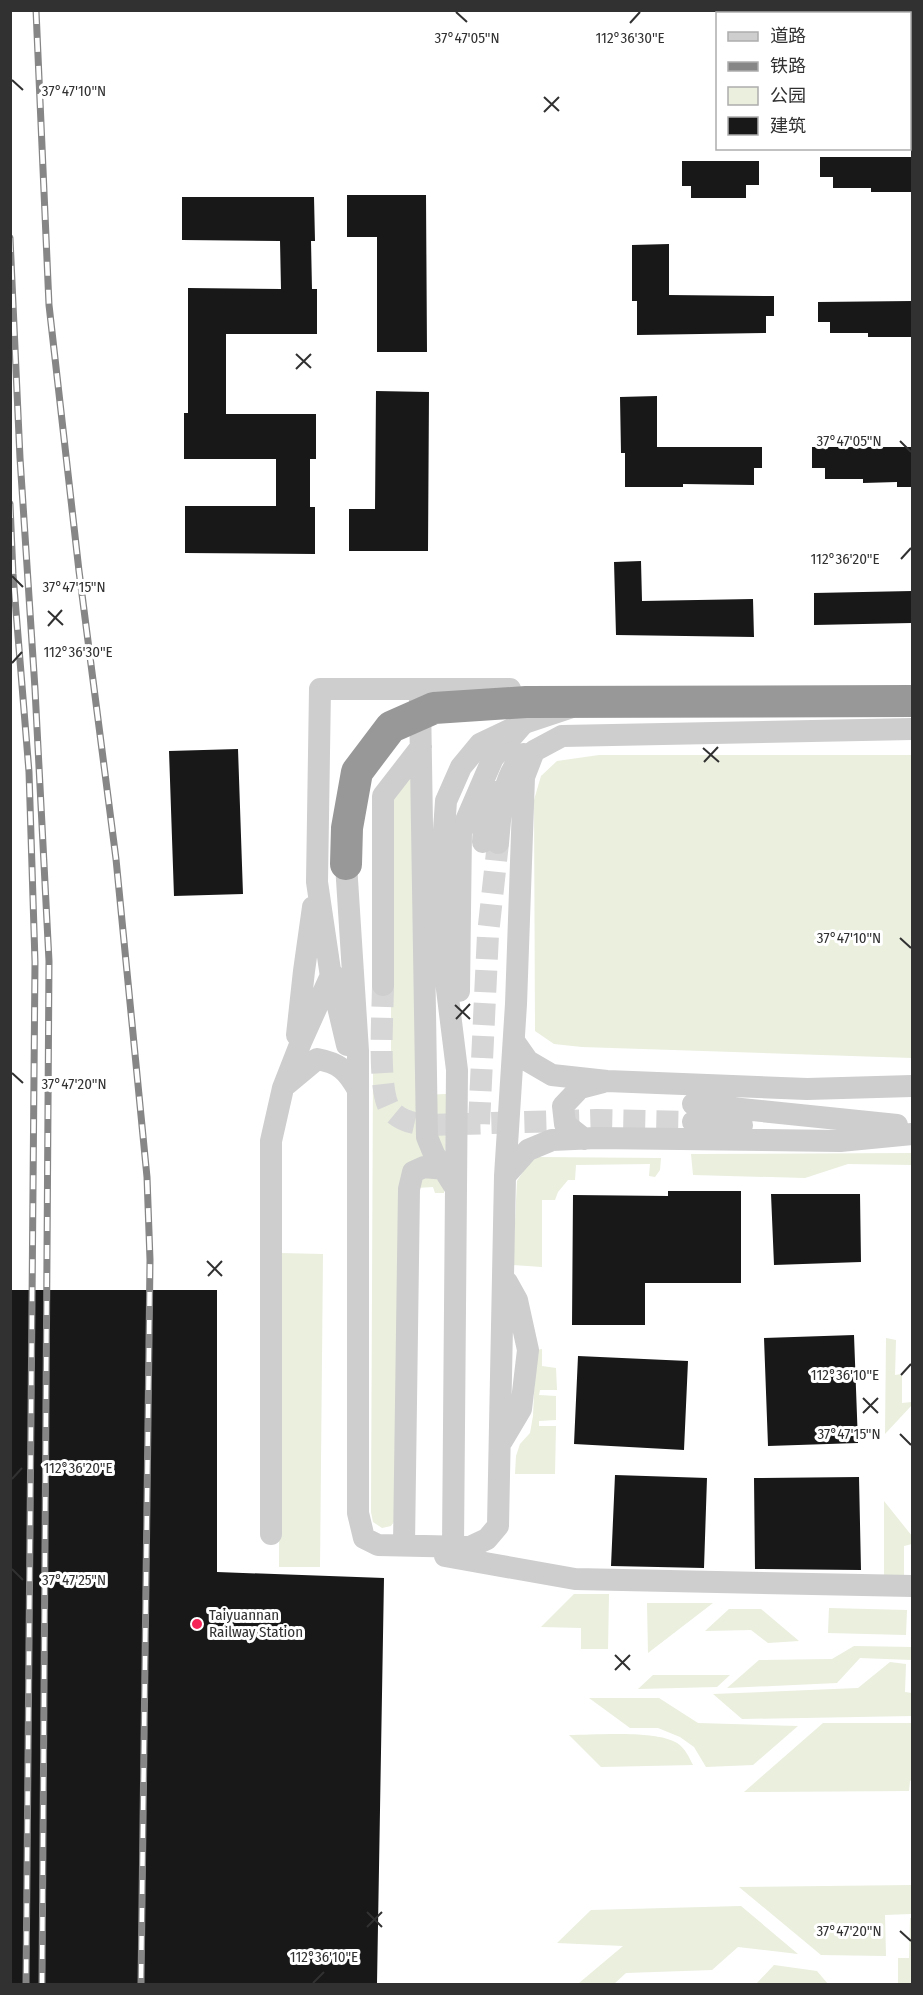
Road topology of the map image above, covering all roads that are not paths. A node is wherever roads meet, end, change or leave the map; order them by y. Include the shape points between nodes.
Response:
1 (912, 688) edge
2 (420, 689) junction
3 (554, 689) junction
4 (912, 701) edge
5 (588, 702) junction
6 (912, 729) edge
7 (421, 747) junction
8 (528, 753) junction
9 (490, 842) tunnel mouth
10 (346, 864) junction
11 (317, 882) junction
12 (438, 917) junction
13 (351, 934) junction
14 (331, 977) junction
15 (514, 1041) junction
16 (295, 1057) junction
17 (457, 1070) junction
18 (607, 1081) junction
19 (912, 1086) edge
20 (284, 1088) junction
21 (358, 1090) junction
22 (426, 1099) junction
23 (693, 1113) tunnel mouth
24 (912, 1130) edge
25 (584, 1139) junction
26 (445, 1169) junction
27 (505, 1176) junction
28 (456, 1189) junction
29 (271, 1534) dead end
30 (378, 1545) junction
31 (404, 1545) junction
32 (453, 1546) junction
33 (912, 1586) edge

1 - 3 lane
2 - 3 lane
2 - 7 lane
2 - 11 lane via 320,689
3 - 17 lane via 493,758 461,832
4 - 5 highway, bridge
5 - 10 highway, bridge via 434,708 391,727 357,772 347,828
5 - 12 lane, bridge via 524,723 480,744 461,767 446,801
6 - 8 lane via 562,736
7 - 10 lane via 384,796 383,985
7 - 22 lane
8 - 9 lane via 512,769
8 - 15 lane
10 - 13 lane
11 - 14 lane
11 - 16 lane
12 - 17 lane
12 - 22 lane
13 - 14 lane
13 - 21 lane
14 - 16 lane
14 - 21 lane
15 - 18 lane via 528,1061 552,1075
15 - 27 lane
16 - 20 lane
17 - 28 lane
18 - 19 lane via 807,1089
18 - 25 lane via 580,1088 562,1106 566,1124
20 - 21 lane via 317,1059 334,1062 350,1076
20 - 29 lane via 271,1142
21 - 30 lane via 358,1513 364,1538
22 - 26 lane via 427,1137
23 - 24 lane via 840,1131
24 - 25 lane via 840,1141
25 - 27 lane via 552,1140 528,1150
26 - 28 lane
26 - 31 lane via 424,1167 413,1172 409,1189
27 - 32 lane via 498,1526 487,1539 470,1546
28 - 32 lane
30 - 31 lane
30 - 33 lane via 575,1579
31 - 32 lane

